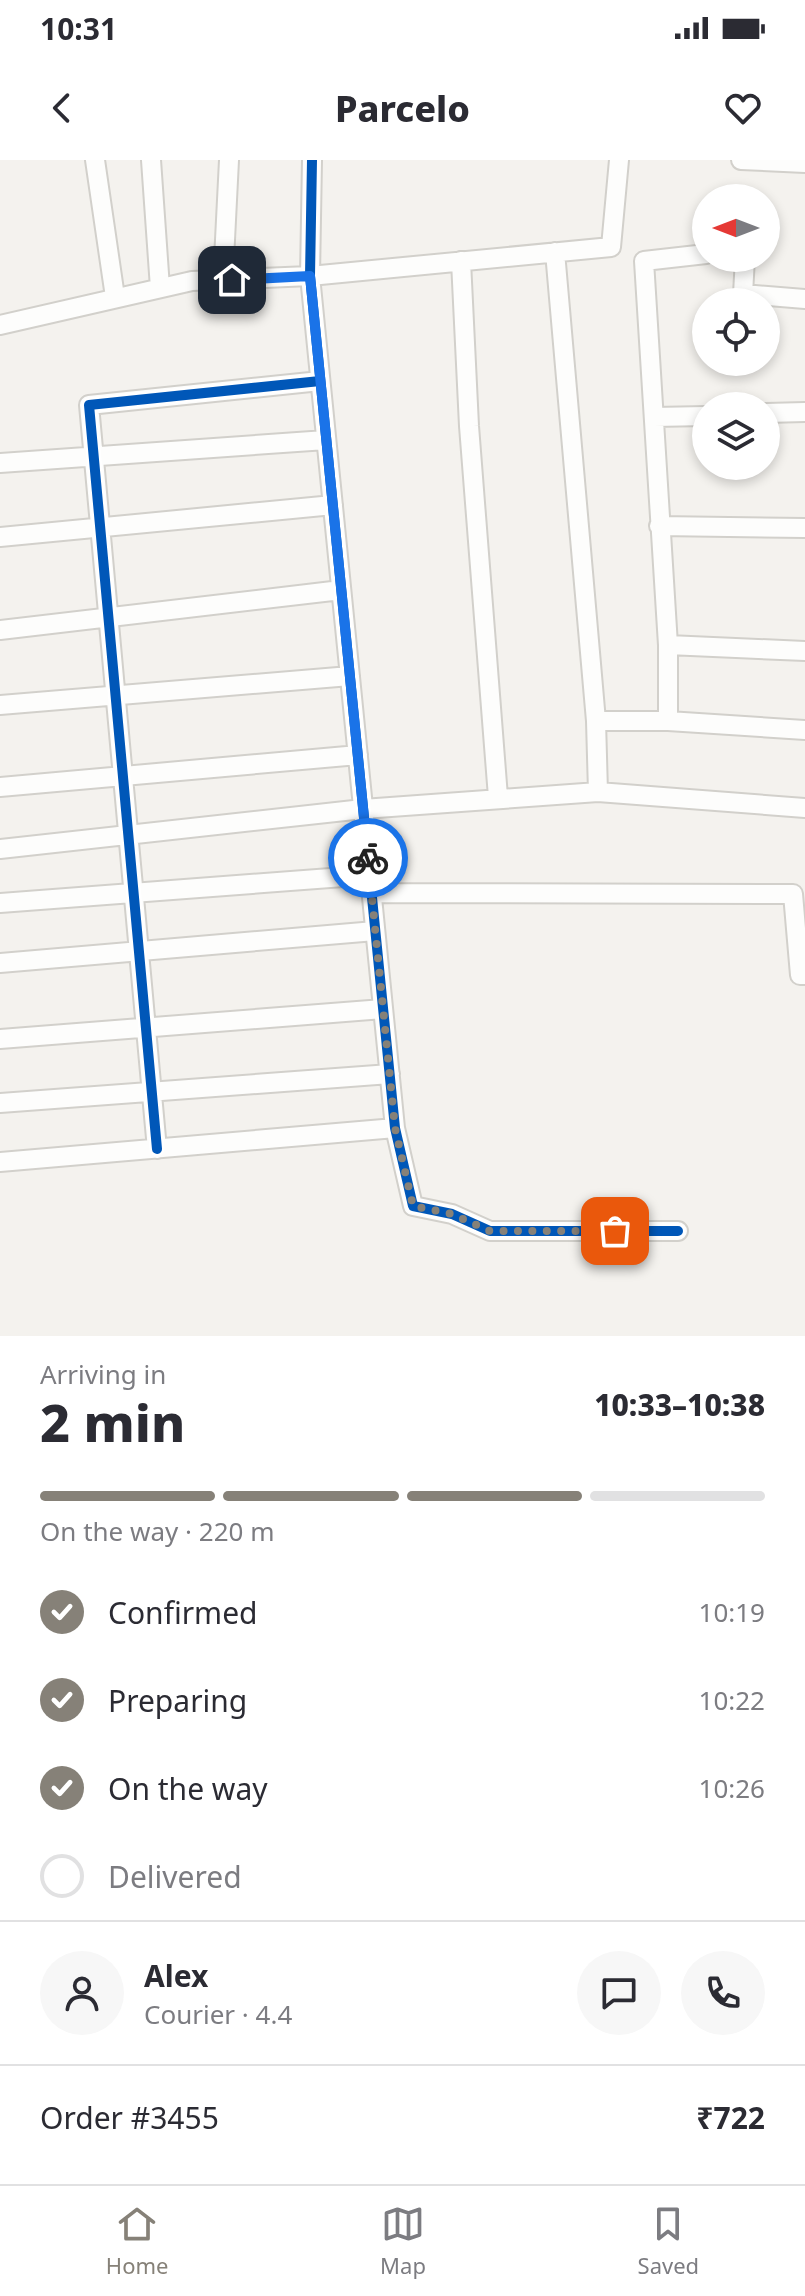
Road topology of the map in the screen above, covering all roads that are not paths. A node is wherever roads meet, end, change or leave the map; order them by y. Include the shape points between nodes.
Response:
1 (95, 160) edge
2 (151, 160) edge
3 (229, 160) edge
4 (312, 160) edge
5 (619, 160) edge
6 (741, 160) edge
7 (805, 163) edge
8 (555, 252) junction
9 (692, 256) edge
10 (461, 261) junction
11 (744, 272) edge
12 (310, 276) junction
13 (223, 280) junction
14 (160, 288) junction
15 (115, 297) junction
16 (805, 299) edge
17 (0, 325) edge
18 (320, 381) junction
19 (805, 412) edge
20 (780, 413) edge
21 (692, 416) edge
22 (654, 417) junction
23 (326, 440) junction
24 (93, 456) junction
25 (0, 463) edge
26 (333, 505) junction
27 (659, 526) junction
28 (100, 528) junction
29 (805, 528) edge
30 (0, 537) edge
31 (341, 590) junction
32 (108, 617) junction
33 (0, 630) edge
34 (668, 645) junction
35 (805, 651) edge
36 (350, 676) junction
37 (116, 695) junction
38 (0, 705) edge
39 (596, 721) junction
40 (668, 721) junction
41 (805, 730) edge
42 (358, 755) junction
43 (123, 775) junction
44 (0, 787) edge
45 (598, 792) junction
46 (498, 797) junction
47 (805, 808) edge
48 (363, 809) junction
49 (129, 837) junction
50 (0, 849) edge
51 (371, 884) junction
52 (134, 894) junction
53 (799, 895) edge
54 (0, 903) edge
55 (375, 931) junction
56 (139, 950) junction
57 (0, 963) edge
58 (805, 975) edge
59 (383, 1009) junction
60 (147, 1027) junction
61 (0, 1039) edge
62 (390, 1074) junction
63 (151, 1092) junction
64 (0, 1103) edge
65 (395, 1128) junction
66 (157, 1149) junction
67 (0, 1162) edge
68 (678, 1231) dead end

1 - 15 street
2 - 14 street
3 - 13 street
4 - 12 street
5 - 8 street via 611,247
6 - 7 street
8 - 10 street
8 - 39 street
9 - 22 street via 644,261
10 - 12 street
10 - 46 street
11 - 16 street via 743,294
12 - 13 street
12 - 18 street
13 - 14 street
14 - 15 street
15 - 17 street
18 - 23 street
18 - 24 street via 89,405
19 - 20 street
21 - 22 street
22 - 27 street
23 - 24 street
23 - 26 street
24 - 25 street
24 - 28 street
26 - 28 street
26 - 31 street
27 - 29 street
27 - 34 street
28 - 30 street
28 - 32 street
31 - 32 street
31 - 36 street
32 - 33 street
32 - 37 street
34 - 35 street
34 - 40 street
36 - 37 street
36 - 42 street
37 - 38 street
37 - 43 street
39 - 40 street
39 - 45 street
40 - 41 street
42 - 43 street
42 - 48 street
43 - 44 street
43 - 49 street
45 - 46 street
45 - 47 street
46 - 48 street
48 - 49 street
48 - 51 street
49 - 50 street
49 - 52 street
51 - 52 street
51 - 53 street
51 - 55 street
52 - 54 street
52 - 56 street
53 - 58 street via 800,975
55 - 56 street
55 - 59 street
56 - 57 street
56 - 60 street
59 - 60 street
59 - 62 street
60 - 61 street
60 - 63 street
62 - 63 street
62 - 65 street
63 - 64 street
63 - 66 street
65 - 66 street
65 - 68 street via 413,1206 452,1214 490,1231
66 - 67 street

